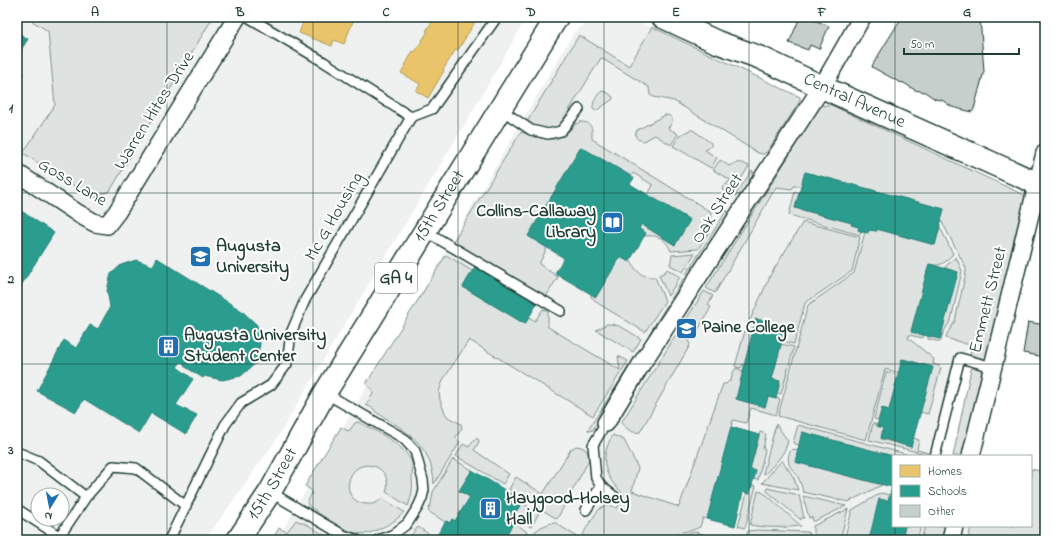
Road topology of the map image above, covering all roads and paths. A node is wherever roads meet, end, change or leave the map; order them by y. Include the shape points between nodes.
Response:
1 (237, 17) edge
2 (248, 17) edge
3 (497, 17) edge
4 (557, 17) edge
5 (663, 17) edge
6 (862, 17) edge
7 (686, 22) edge
8 (822, 87) junction
9 (499, 109) junction
10 (579, 109) dead end
11 (410, 117) junction
12 (1045, 153) edge
13 (17, 172) edge
14 (1041, 185) edge
15 (108, 225) joint
16 (425, 231) junction
17 (561, 311) dead end
18 (993, 367) junction
19 (325, 393) junction
20 (606, 423) joint
21 (17, 452) edge
22 (935, 455) edge
23 (971, 455) edge
24 (601, 486) junction
25 (270, 492) junction
26 (86, 497) junction
27 (614, 497) dead end
28 (186, 506) junction
29 (17, 509) edge
30 (586, 510) dead end
31 (954, 527) edge
32 (61, 539) edge
33 (169, 540) edge
34 (238, 540) edge
35 (357, 540) edge
36 (378, 540) edge
37 (951, 540) edge

1 - 15 street, Warren Hites Drive
2 - 11 lane
3 - 11 lane via 432,109
4 - 9 main road, 15th Street / GA 4
5 - 7 main road, Central Avenue
6 - 8 street, Oak Street
7 - 8 main road, Central Avenue via 717,42 761,58
8 - 14 main road, Central Avenue
8 - 20 street, Oak Street
9 - 10 lane via 531,130 548,134 561,131
9 - 16 main road, 15th Street / GA 4
11 - 28 lane, Mc G Housing via 305,300 291,333 287,364 271,385 241,403 225,425
12 - 14 street, Emmett Street
13 - 15 street, Goss Lane via 78,214
14 - 18 street, Emmett Street
16 - 17 lane
16 - 19 main road, 15th Street / GA 4
18 - 22 lane via 960,358
18 - 23 street, Emmett Street
19 - 25 main road, 15th Street / GA 4
19 - 36 lane via 403,438 415,451 423,480 422,498 407,524 392,535
20 - 24 lane via 593,445 596,478
21 - 26 lane via 39,461
24 - 27 lane
24 - 30 lane
25 - 34 main road, 15th Street / GA 4
25 - 35 lane
26 - 28 lane via 113,466 136,468
26 - 32 lane
28 - 33 lane, Mc G Housing
29 - 32 lane
31 - 37 street

